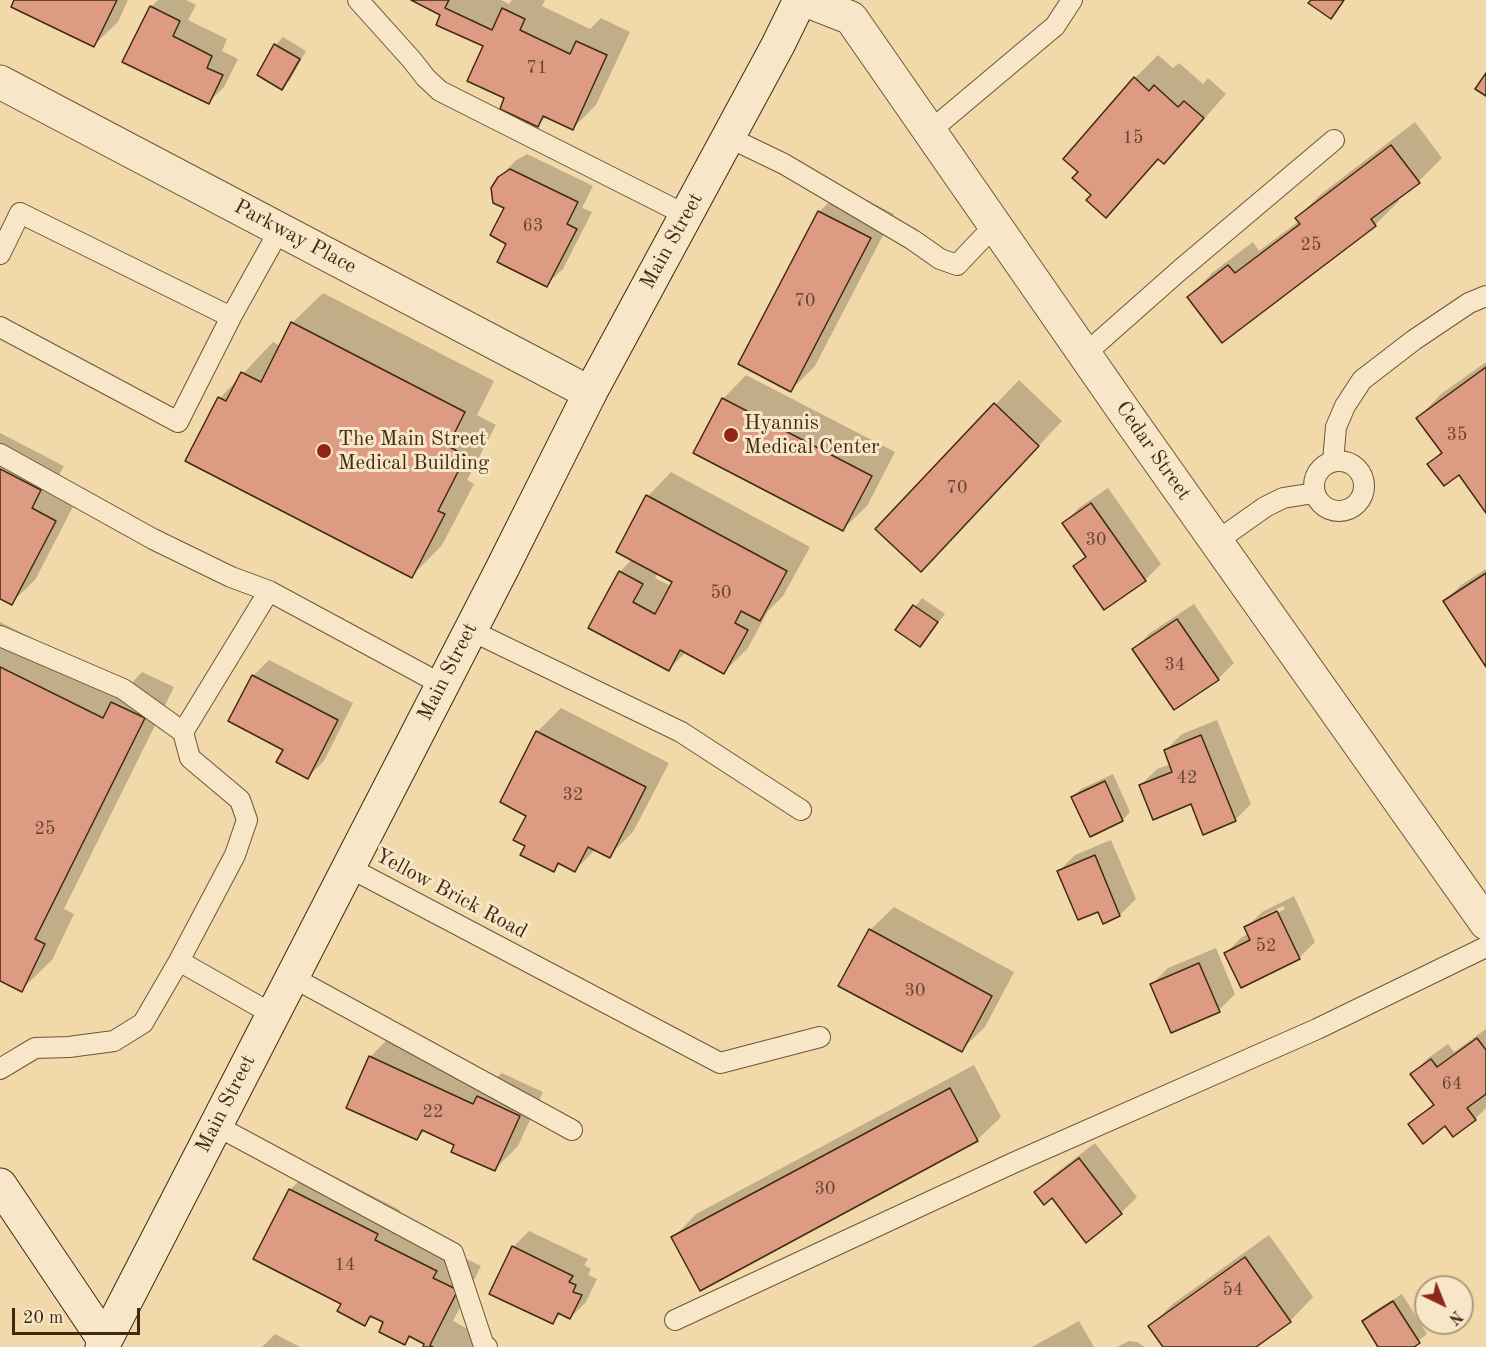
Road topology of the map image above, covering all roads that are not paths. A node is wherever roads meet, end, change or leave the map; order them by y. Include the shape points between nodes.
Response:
1 (358, 0) edge
2 (800, 0) edge
3 (805, 0) edge
4 (1072, 0) edge
5 (0, 82) edge
6 (930, 131) junction
7 (728, 137) junction
8 (1334, 140) dead end
9 (686, 215) junction
10 (995, 225) junction
11 (280, 229) junction
12 (0, 254) edge
13 (1486, 296) edge
14 (231, 317) junction
15 (0, 327) edge
16 (1085, 354) junction
17 (590, 393) junction
18 (0, 454) edge
19 (1333, 461) junction
20 (1314, 493) junction
21 (1217, 542) junction
22 (269, 591) junction
23 (470, 630) junction
24 (0, 636) edge
25 (441, 684) junction
26 (183, 732) junction
27 (801, 810) dead end
28 (348, 867) junction
29 (1486, 923) edge
30 (1486, 947) edge
31 (179, 961) junction
32 (292, 977) junction
33 (272, 1014) junction
34 (820, 1037) dead end
35 (0, 1069) edge
36 (215, 1125) junction
37 (572, 1130) dead end
38 (0, 1185) edge
39 (675, 1320) dead end
40 (105, 1345) edge
41 (487, 1347) edge

1 - 9 lane via 440,91
2 - 7 street, Main Street
3 - 6 street, Cedar Street via 851,18
4 - 6 lane via 1055,26
5 - 11 street, Parkway Place
6 - 10 street, Cedar Street
7 - 9 street, Main Street
7 - 10 lane via 784,164 940,259 957,265
8 - 16 lane
9 - 17 street, Main Street
10 - 16 street, Cedar Street
11 - 14 lane
11 - 17 street, Parkway Place
12 - 14 lane via 20,213
13 - 19 lane via 1414,340 1362,380 1336,427
14 - 15 lane via 178,422
16 - 21 street, Cedar Street
17 - 23 street, Main Street
18 - 22 lane via 153,539
19 - 20 lane via 1316,476
19 - 20 lane via 1350,463 1363,475 1361,500 1347,511 1338,511 1323,506
20 - 21 lane via 1283,498 1265,507
21 - 29 street, Cedar Street
22 - 25 lane
22 - 26 lane
23 - 25 street, Main Street
23 - 27 lane via 681,732
24 - 26 lane via 123,689
25 - 28 street, Main Street
26 - 31 lane via 190,758 240,800 247,820 235,855
28 - 32 street, Main Street
28 - 34 lane, Yellow Brick Road via 720,1063
30 - 39 lane via 1317,1029 1013,1163
31 - 33 lane
31 - 35 lane via 143,1023 114,1041 35,1048
32 - 33 street, Main Street
32 - 37 lane
33 - 36 street, Main Street
36 - 40 street, Main Street
36 - 41 lane via 453,1253
38 - 40 street

